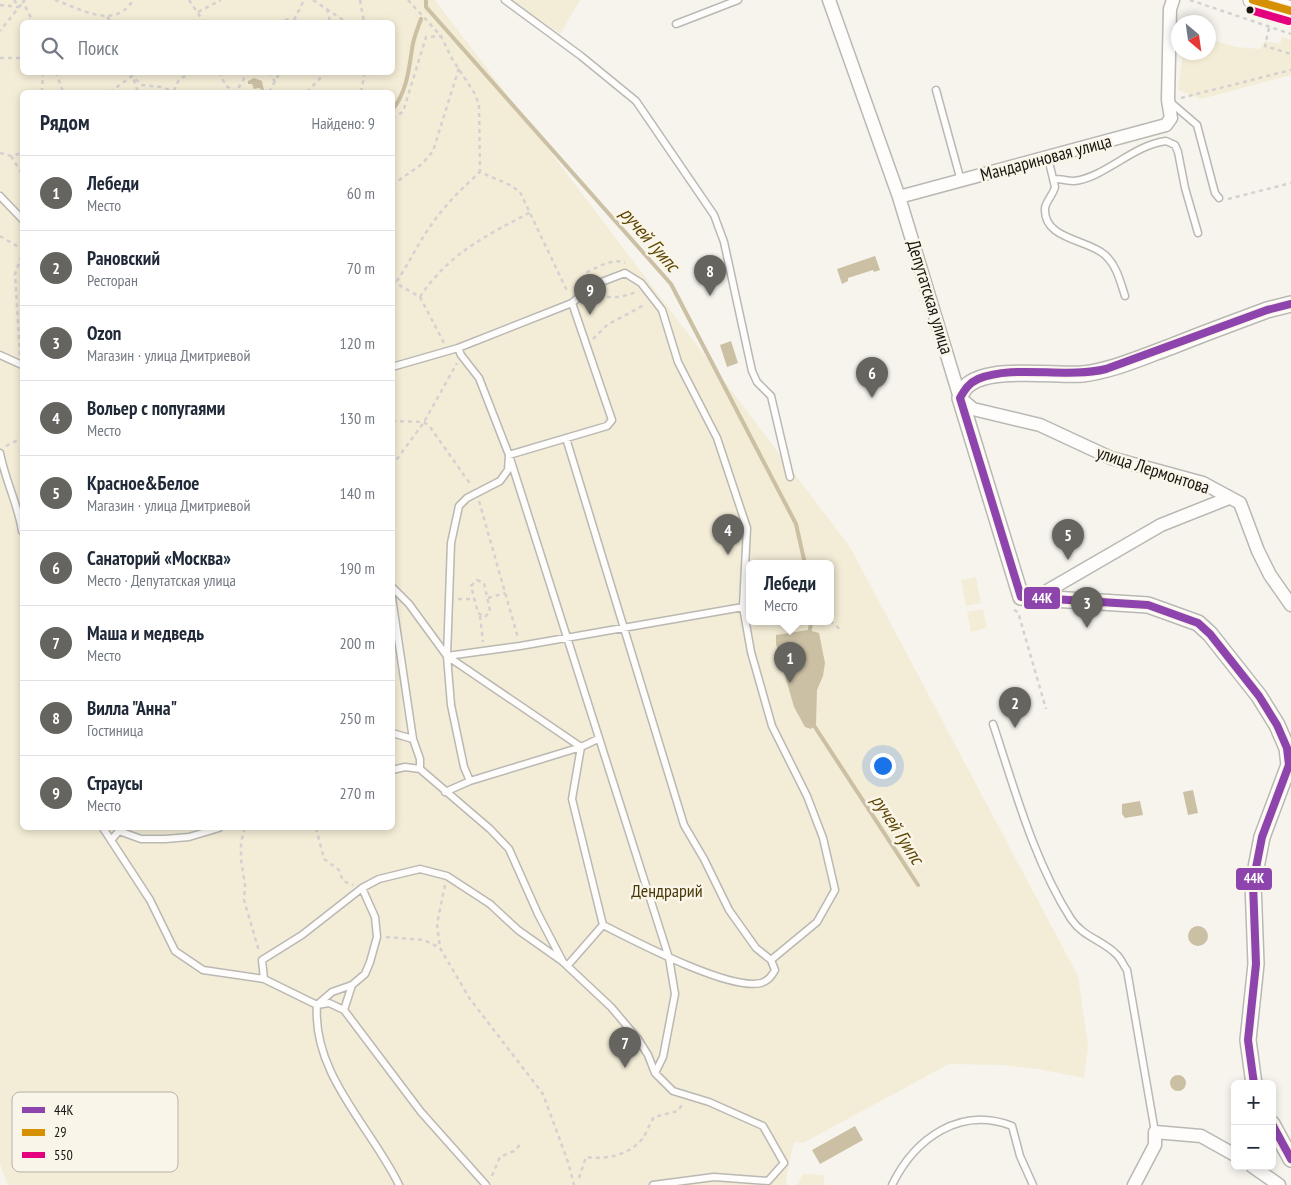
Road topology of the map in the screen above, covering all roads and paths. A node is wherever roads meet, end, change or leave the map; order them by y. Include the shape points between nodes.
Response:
1 (14, 0) edge
2 (55, 0) edge
3 (133, 0) edge
4 (189, 0) edge
5 (222, 0) edge
6 (304, 0) edge
7 (313, 0) edge
8 (360, 0) edge
9 (408, 0) edge
10 (506, 0) edge
11 (738, 0) edge
12 (829, 0) edge
13 (1173, 0) edge
14 (1190, 0) edge
15 (1253, 0) edge
16 (24, 1) edge
17 (0, 4) edge
18 (19, 6) junction
19 (327, 9) junction
20 (1291, 11) edge
21 (198, 12) junction
22 (107, 17) junction
23 (32, 20) edge
24 (110, 20) edge
25 (203, 20) edge
26 (295, 20) edge
27 (330, 20) edge
28 (343, 20) edge
29 (364, 20) edge
30 (676, 24) dead end
31 (1269, 28) junction
32 (0, 31) edge
33 (1291, 34) edge
34 (441, 36) junction
35 (1291, 54) edge
36 (0, 58) edge
37 (20, 58) edge
38 (459, 68) junction
39 (1291, 70) edge
40 (44, 75) edge
41 (57, 75) edge
42 (131, 75) edge
43 (132, 75) edge
44 (133, 75) edge
45 (188, 75) edge
46 (220, 75) edge
47 (246, 75) edge
48 (270, 75) edge
49 (278, 75) edge
50 (323, 75) edge
51 (364, 75) edge
52 (275, 82) junction
53 (42, 90) edge
54 (61, 90) edge
55 (112, 90) edge
56 (137, 90) edge
57 (166, 90) edge
58 (176, 90) edge
59 (233, 90) edge
60 (237, 90) edge
61 (270, 90) edge
62 (308, 90) edge
63 (361, 90) edge
64 (936, 90) dead end
65 (1168, 100) junction
66 (395, 116) edge
67 (0, 153) edge
68 (20, 154) edge
69 (10, 156) junction
70 (1048, 158) junction
71 (20, 171) edge
72 (480, 172) junction
73 (1054, 178) junction
74 (960, 181) junction
75 (395, 183) edge
76 (1291, 183) edge
77 (0, 196) edge
78 (899, 197) junction
79 (1219, 198) joint
80 (531, 212) junction
81 (20, 217) edge
82 (1198, 233) dead end
83 (0, 236) edge
84 (20, 248) edge
85 (20, 260) edge
86 (635, 278) junction
87 (395, 281) edge
88 (395, 283) edge
89 (647, 290) junction
90 (580, 295) junction
91 (1125, 296) dead end
92 (420, 297) junction
93 (655, 298) junction
94 (572, 302) junction
95 (1291, 304) edge
96 (20, 344) edge
97 (586, 345) junction
98 (458, 348) junction
99 (448, 350) junction
100 (0, 355) edge
101 (461, 355) junction
102 (20, 364) edge
103 (395, 366) edge
104 (960, 398) junction
105 (395, 420) edge
106 (424, 422) junction
107 (566, 438) junction
108 (20, 439) edge
109 (0, 448) edge
110 (0, 453) edge
111 (510, 455) junction
112 (395, 462) edge
113 (790, 477) dead end
114 (478, 494) junction
115 (1229, 498) junction
116 (20, 518) edge
117 (395, 590) edge
118 (505, 593) junction
119 (449, 598) junction
120 (488, 598) junction
121 (474, 599) junction
122 (1025, 603) junction
123 (1291, 604) edge
124 (742, 607) junction
125 (480, 616) junction
126 (395, 617) edge
127 (834, 624) edge
128 (622, 626) junction
129 (841, 630) dead end
130 (567, 638) junction
131 (520, 646) junction
132 (484, 651) junction
133 (447, 656) junction
134 (1046, 708) dead end
135 (993, 724) dead end
136 (395, 734) edge
137 (414, 739) junction
138 (598, 739) junction
139 (581, 747) junction
140 (395, 769) edge
141 (420, 769) junction
142 (470, 781) junction
143 (445, 792) junction
144 (105, 830) edge
145 (212, 830) edge
146 (244, 830) edge
147 (317, 830) edge
148 (112, 839) junction
149 (447, 876) junction
150 (362, 888) junction
151 (603, 925) junction
152 (377, 937) junction
153 (440, 948) junction
154 (669, 958) junction
155 (262, 960) junction
156 (771, 960) junction
157 (566, 963) junction
158 (264, 979) junction
159 (352, 985) junction
160 (317, 1005) junction
161 (344, 1010) junction
162 (655, 1074) junction
163 (1253, 1080) edge
164 (688, 1096) junction
165 (1273, 1125) edge
166 (1155, 1132) junction
167 (521, 1144) dead end
168 (1231, 1153) edge
169 (1291, 1159) edge
170 (1258, 1170) edge
171 (491, 1178) dead end
172 (579, 1178) dead end
173 (399, 1185) edge
174 (486, 1185) edge
175 (574, 1185) edge
176 (653, 1185) edge
177 (892, 1185) edge
178 (1033, 1185) edge
179 (1134, 1185) edge
180 (1279, 1185) edge

1 - 18 path
2 - 22 path
3 - 22 path via 118,13
4 - 21 path
5 - 21 path
6 - 26 path
7 - 19 path
8 - 29 path
9 - 34 path
10 - 113 lane via 636,101 714,215 724,242 752,371 757,382 771,396
11 - 30 lane
12 - 78 street, Депутатская улица
13 - 65 street, Мандариновая улица via 1170,9
14 - 31 path
15 - 20 main road
16 - 18 path
16 - 23 path
17 - 18 path
18 - 32 path
19 - 27 path
19 - 28 path
21 - 25 path
22 - 24 path
31 - 33 path
31 - 35 path via 1265,46
34 - 38 path
34 - 66 path via 426,37 404,112
36 - 37 path
38 - 72 path via 479,105
38 - 75 path via 433,151 422,164
39 - 65 path
40 - 53 path
41 - 54 path
42 - 55 path
43 - 56 path
44 - 57 path via 142,85
45 - 58 path via 179,79
46 - 59 path via 226,86
47 - 60 path
48 - 52 path
49 - 52 path
50 - 62 path
51 - 63 path
52 - 61 path
64 - 74 lane
65 - 70 street, Мандариновая улица via 1170,118 1160,128
65 - 79 lane via 1196,125
67 - 69 path
68 - 69 path
69 - 71 path
70 - 73 lane
70 - 74 street, Мандариновая улица
72 - 80 path via 520,192
72 - 87 path via 453,197 427,231 407,268
73 - 82 lane via 1073,181 1086,178 1142,147 1166,141 1178,152
73 - 91 lane via 1053,194 1046,204 1047,218 1058,233 1087,243 1104,254 1116,268
74 - 78 street, Мандариновая улица
76 - 79 path via 1225,200
77 - 81 lane
78 - 104 street, Депутатская улица
80 - 92 path via 460,253 434,275
80 - 94 path
83 - 84 path
85 - 96 path via 14,283
86 - 89 lane
86 - 90 lane via 625,273 591,286
86 - 94 path via 625,263 610,262 585,273
88 - 92 path
89 - 90 path via 620,297
89 - 93 lane
90 - 94 lane
92 - 99 path
93 - 97 path via 607,325
93 - 124 lane via 662,310 678,362 718,438 747,528
94 - 97 lane
94 - 98 lane
95 - 104 street via 1267,310 1118,367 1082,374 992,375 969,382
97 - 107 lane via 612,420 607,426
98 - 99 lane
98 - 101 lane
99 - 103 lane
100 - 102 lane
101 - 106 path
101 - 111 lane via 479,378
104 - 115 street, улица Лермонтова via 973,409 1040,426 1111,458 1203,484
104 - 122 street, Депутатская улица
105 - 106 path
106 - 112 path
106 - 114 path via 437,435
107 - 111 lane
107 - 128 lane
108 - 109 path
110 - 116 lane
111 - 114 lane via 508,470 500,481
111 - 130 lane
114 - 118 path
114 - 119 lane via 459,506 451,543
115 - 122 street via 1161,525
115 - 123 street, улица Лермонтова via 1240,503 1270,575
117 - 133 lane
118 - 120 path
118 - 131 path
119 - 121 path
119 - 133 lane
120 - 121 path via 484,583 477,580 471,586
120 - 125 path via 490,611 485,617
121 - 125 path
122 - 134 path
122 - 163 street via 1148,606 1198,624 1210,634 1259,696 1281,733 1288,748 1289,765 1262,836 1253,883 1256,964 1248,1040
124 - 128 lane
124 - 156 lane via 772,726 807,796 823,838 835,890 817,922
125 - 132 path
126 - 137 lane
127 - 129 path
128 - 130 lane
128 - 156 lane via 684,825 729,910 756,948
130 - 131 lane
130 - 138 lane
131 - 132 lane
132 - 133 lane
133 - 139 lane
133 - 142 lane via 451,705
135 - 166 lane via 1032,838 1071,919 1082,933 1116,953 1127,970
136 - 137 lane
137 - 141 lane
138 - 139 lane
138 - 154 lane
139 - 142 lane
139 - 151 lane via 572,799
140 - 141 lane
141 - 143 lane
142 - 143 lane
143 - 157 lane via 490,828 509,849 538,914
144 - 148 lane
145 - 148 lane via 189,837 141,839 119,831
146 - 155 path via 241,860 244,900
147 - 150 path via 324,859 338,870 343,881
148 - 158 lane via 150,900 174,951 202,970
149 - 150 lane via 420,869 378,879
149 - 153 path via 437,924
149 - 157 lane via 490,904 518,930
150 - 152 lane via 376,917
150 - 155 lane via 302,935
151 - 154 lane
151 - 157 lane
152 - 153 path via 424,940
152 - 159 lane via 365,974
153 - 175 path via 470,999 544,1094
154 - 156 lane via 735,982 753,983 771,978 775,970
154 - 162 lane via 675,994 664,1057
155 - 158 lane
157 - 162 lane via 638,1039
158 - 160 lane
159 - 160 lane via 332,992
159 - 161 lane
160 - 161 lane via 329,1003
160 - 173 lane via 317,1027 329,1070 387,1160
161 - 174 lane via 421,1112
162 - 164 lane via 673,1091
164 - 172 path via 678,1111 654,1117 642,1138 623,1153 601,1159 586,1157
164 - 176 lane via 763,1126 784,1162 768,1181 714,1177
165 - 169 street
166 - 168 street via 1201,1136
166 - 179 street via 1155,1145
167 - 171 path via 500,1157
170 - 180 street
177 - 178 lane via 914,1151 932,1136 952,1124 974,1119 995,1120 1012,1126 1020,1156

